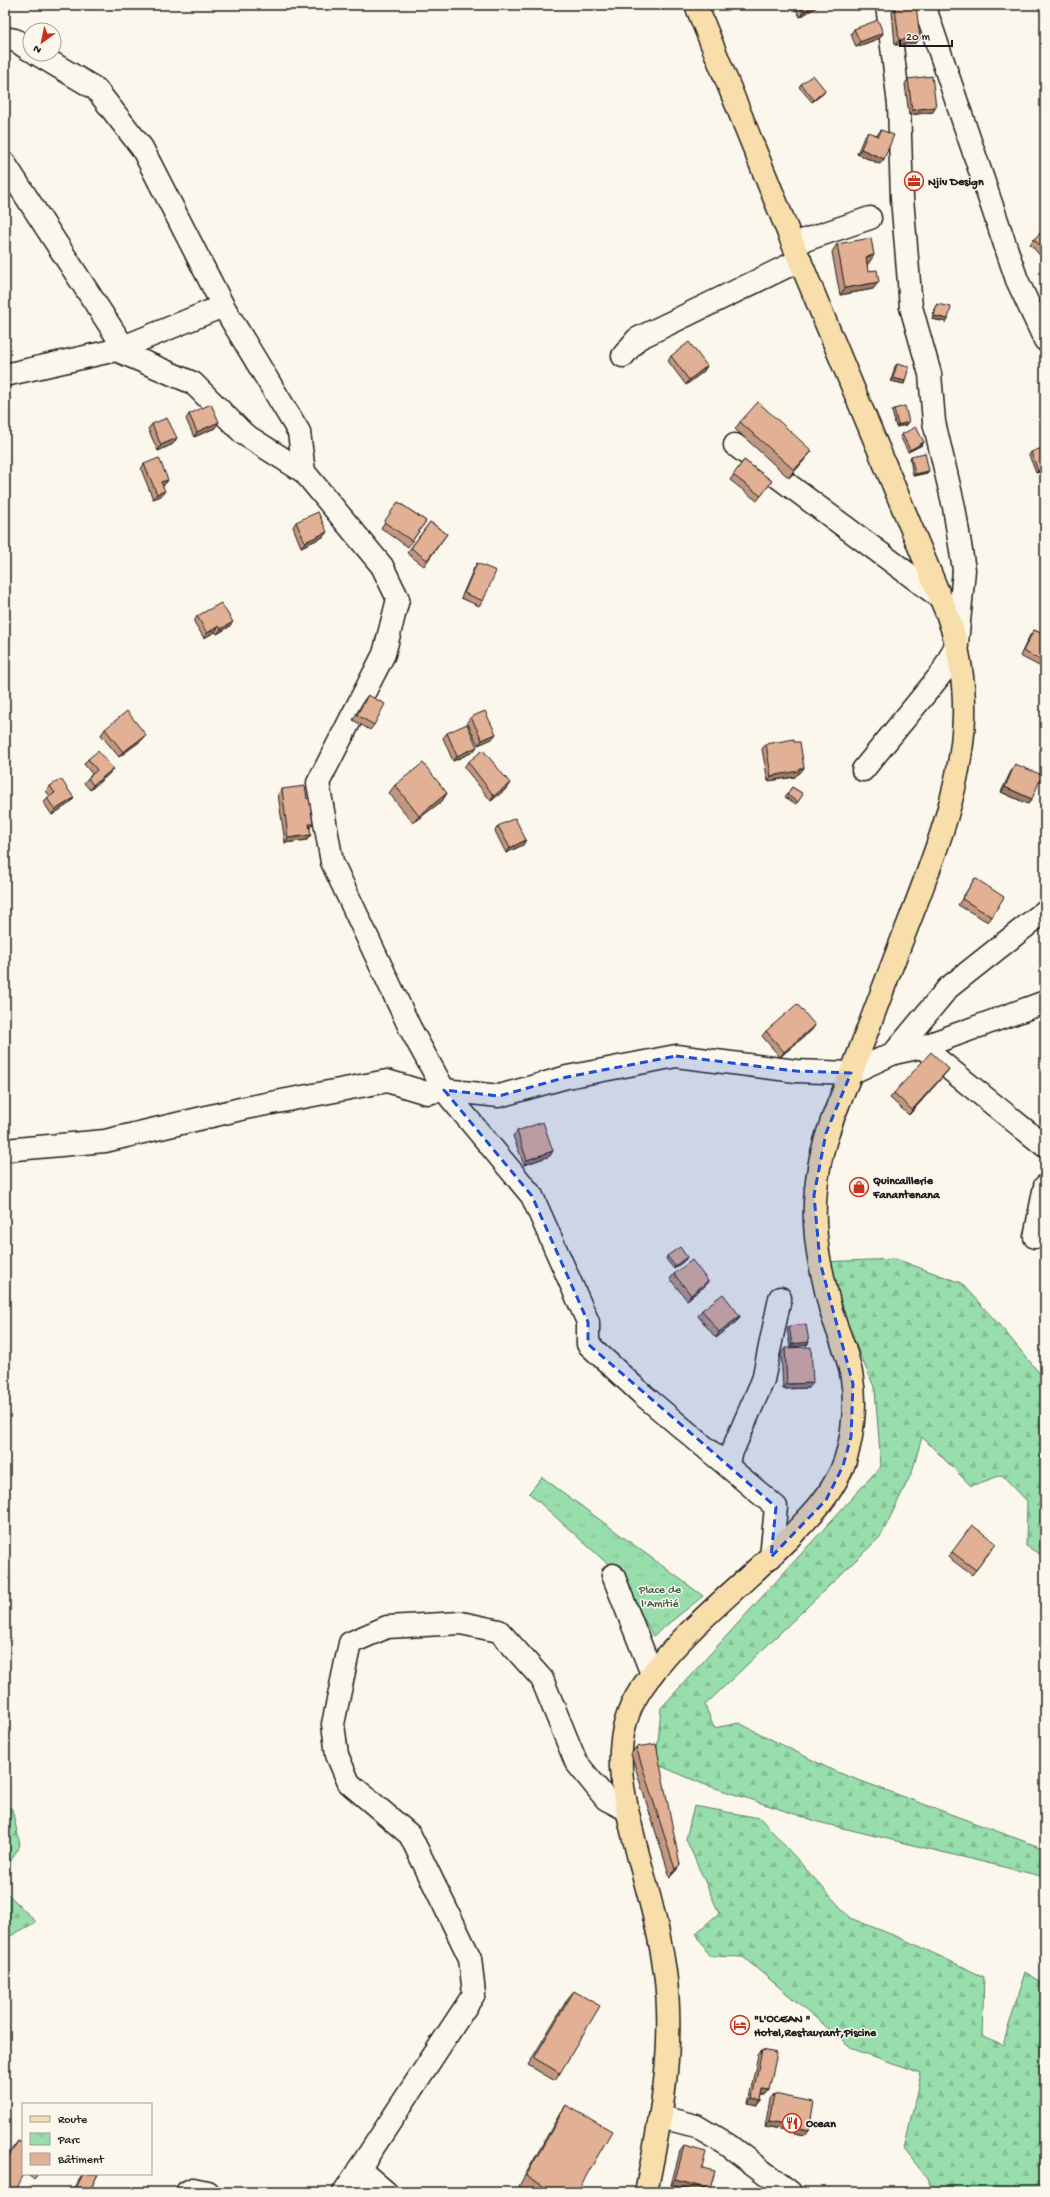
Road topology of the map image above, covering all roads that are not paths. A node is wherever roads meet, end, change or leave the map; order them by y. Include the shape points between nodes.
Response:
1 (696, 5) edge
2 (887, 5) edge
3 (924, 5) edge
4 (5, 38) edge
5 (22, 45) edge
6 (50, 62) edge
7 (5, 164) edge
8 (870, 218) dead end
9 (796, 252) junction
10 (223, 306) junction
11 (1045, 340) edge
12 (119, 348) junction
13 (623, 356) dead end
14 (5, 375) edge
15 (735, 445) dead end
16 (304, 472) junction
17 (938, 596) junction
18 (957, 643) junction
19 (863, 770) dead end
20 (1045, 911) edge
21 (1045, 1002) edge
22 (922, 1047) junction
23 (894, 1053) junction
24 (851, 1073) junction
25 (444, 1090) junction
26 (1045, 1146) edge
27 (5, 1150) edge
28 (1045, 1186) edge
29 (1035, 1237) dead end
30 (780, 1298) dead end
31 (727, 1463) junction
32 (771, 1557) junction
33 (613, 1575) dead end
34 (652, 1674) junction
35 (627, 1810) junction
36 (661, 2117) junction
37 (359, 2170) junction
38 (187, 2192) edge
39 (207, 2192) edge
40 (344, 2192) edge
41 (386, 2192) edge
42 (646, 2192) edge
43 (790, 2192) edge

1 - 9 main road
2 - 18 street via 899,105 902,198 911,307 930,374 934,422 954,507 964,570
3 - 11 street via 1017,280
4 - 5 street
6 - 10 street via 96,89 142,148
7 - 12 street
8 - 9 street
9 - 13 street via 637,339
9 - 17 main road
10 - 12 street
10 - 16 street via 299,432
12 - 14 street
12 - 16 street via 193,383 244,434
15 - 17 street
16 - 25 street via 382,566 398,599 384,654 318,783 332,862 410,1028
17 - 18 main road
18 - 19 street via 942,673
18 - 24 main road via 964,689 964,721 956,775 939,839 923,885
20 - 23 street via 948,988
21 - 22 street
22 - 23 street
22 - 26 street
23 - 24 street
24 - 25 street via 796,1071 676,1056 567,1077 499,1096
24 - 32 main road via 826,1133 814,1194 820,1262 853,1384 851,1437 843,1466 826,1500
25 - 27 street via 427,1093 387,1080 245,1108 105,1141
25 - 31 street via 532,1196 588,1322 588,1344 643,1395
28 - 29 street
30 - 31 street via 762,1380
31 - 32 street via 776,1507
32 - 34 main road via 676,1645
33 - 34 street
34 - 35 main road via 632,1703 624,1724 621,1744 622,1777
35 - 36 main road via 665,1973 668,2065
35 - 37 street via 606,1799 576,1762 542,1679 499,1631 461,1623 388,1627 350,1643 333,1724 337,1755 349,1783 410,1836 470,1958 474,1994
36 - 42 main road
36 - 43 street via 696,2126 728,2146
37 - 40 street
37 - 41 street
38 - 39 street via 192,2189

